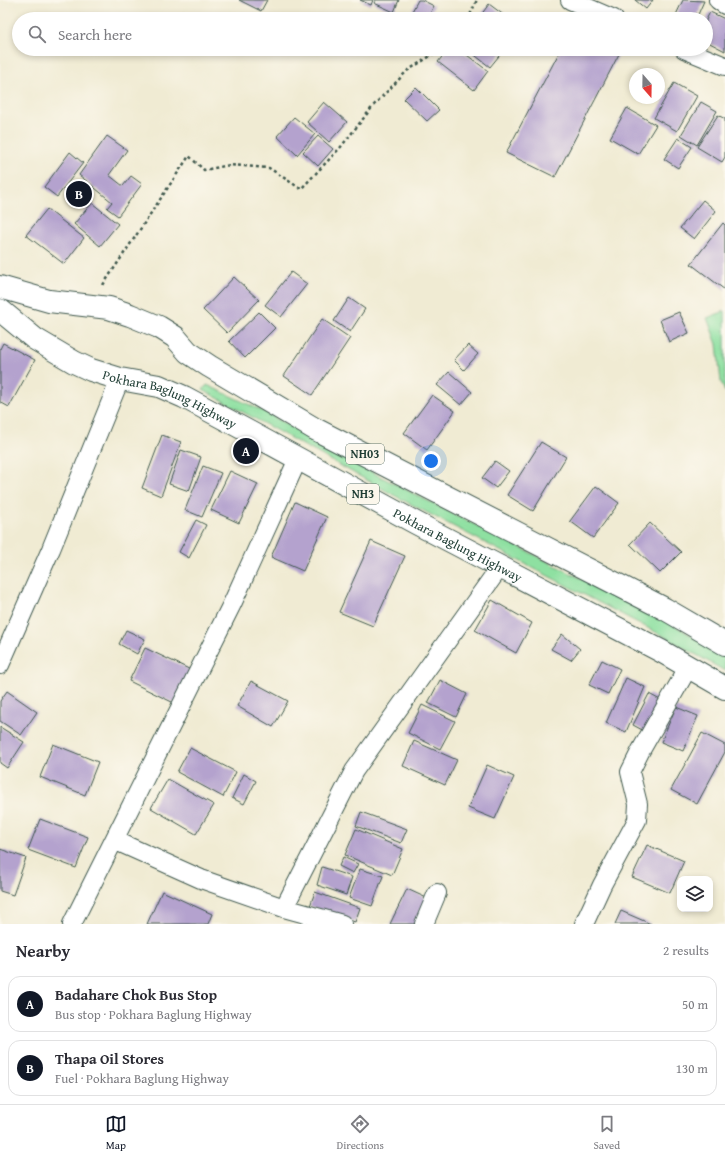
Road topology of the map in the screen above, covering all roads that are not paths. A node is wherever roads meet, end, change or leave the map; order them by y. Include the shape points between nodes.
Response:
1 (570, 0) edge
2 (718, 0) edge
3 (725, 5) edge
4 (598, 12) edge
5 (701, 56) edge
6 (725, 66) edge
7 (0, 287) edge
8 (0, 310) edge
9 (120, 379) junction
10 (298, 459) junction
11 (500, 567) junction
12 (725, 644) edge
13 (0, 665) edge
14 (689, 666) junction
15 (725, 688) edge
16 (114, 840) junction
17 (437, 894) dead end
18 (284, 908) junction
19 (72, 924) edge
20 (342, 924) edge
21 (424, 924) edge
22 (584, 924) edge

1 - 4 street
2 - 3 street
5 - 6 street
7 - 12 highway, NH03 via 49,301 109,308 160,328 175,337 188,352 208,366 301,421 665,609
8 - 9 highway, Pokhara Baglung Highway / NH3 via 55,352 91,370
9 - 10 highway, Pokhara Baglung Highway / NH3 via 159,386
9 - 13 street via 52,548
10 - 11 highway, Pokhara Baglung Highway / NH3
10 - 16 street via 232,604
11 - 14 highway, Pokhara Baglung Highway / NH3
11 - 18 street via 354,771
14 - 15 highway, Pokhara Baglung Highway / NH3
14 - 22 street via 630,772 638,804 637,820
16 - 18 street via 201,879
16 - 19 street
17 - 21 street
18 - 20 street

